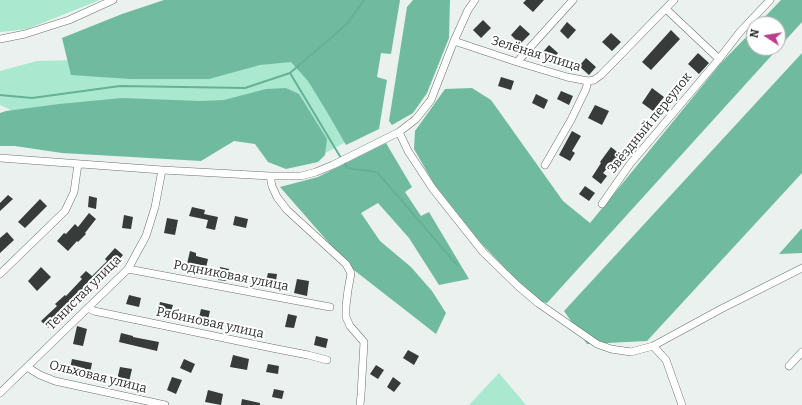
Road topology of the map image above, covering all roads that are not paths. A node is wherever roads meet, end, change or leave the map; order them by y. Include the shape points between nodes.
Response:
1 (113, 0) edge
2 (475, 0) edge
3 (573, 0) edge
4 (674, 0) edge
5 (770, 0) edge
6 (666, 8) junction
7 (0, 39) edge
8 (454, 40) junction
9 (719, 59) junction
10 (517, 62) junction
11 (588, 81) junction
12 (399, 132) junction
13 (0, 158) edge
14 (78, 164) junction
15 (545, 166) dead end
16 (162, 170) junction
17 (270, 176) junction
18 (602, 204) dead end
19 (802, 268) edge
20 (128, 269) junction
21 (0, 274) edge
22 (330, 307) dead end
23 (88, 308) junction
24 (653, 346) junction
25 (802, 352) edge
26 (327, 360) dead end
27 (789, 366) dead end
28 (27, 367) junction
29 (0, 392) edge
30 (165, 405) edge
31 (360, 405) edge
32 (682, 405) edge

1 - 7 street via 69,20
2 - 8 street
3 - 10 street
4 - 6 street, Зелёная улица
5 - 9 street, Звёздный переулок
6 - 9 street
6 - 11 street, Зелёная улица via 601,76
8 - 10 street, Зелёная улица
8 - 12 street via 431,100 416,119
9 - 18 street, Звёздный переулок via 642,148
10 - 11 street, Зелёная улица
11 - 15 street via 571,120
12 - 17 street via 316,172 301,176
12 - 24 street via 408,151 433,189 484,252 538,303 597,344 631,352
13 - 14 street
14 - 16 street
14 - 21 street via 74,192 65,211
16 - 17 street
16 - 20 street, Тенистая улица via 146,236
17 - 31 street via 276,197 286,210 346,264 351,273 346,317 350,326 364,342
19 - 24 street
20 - 22 street, Родниковая улица
20 - 23 street, Тенистая улица
23 - 26 street, Рябиновая улица
23 - 28 street, Тенистая улица
24 - 32 street via 666,360
25 - 27 street
28 - 29 street, Тенистая улица
28 - 30 street, Ольховая улица via 55,381

